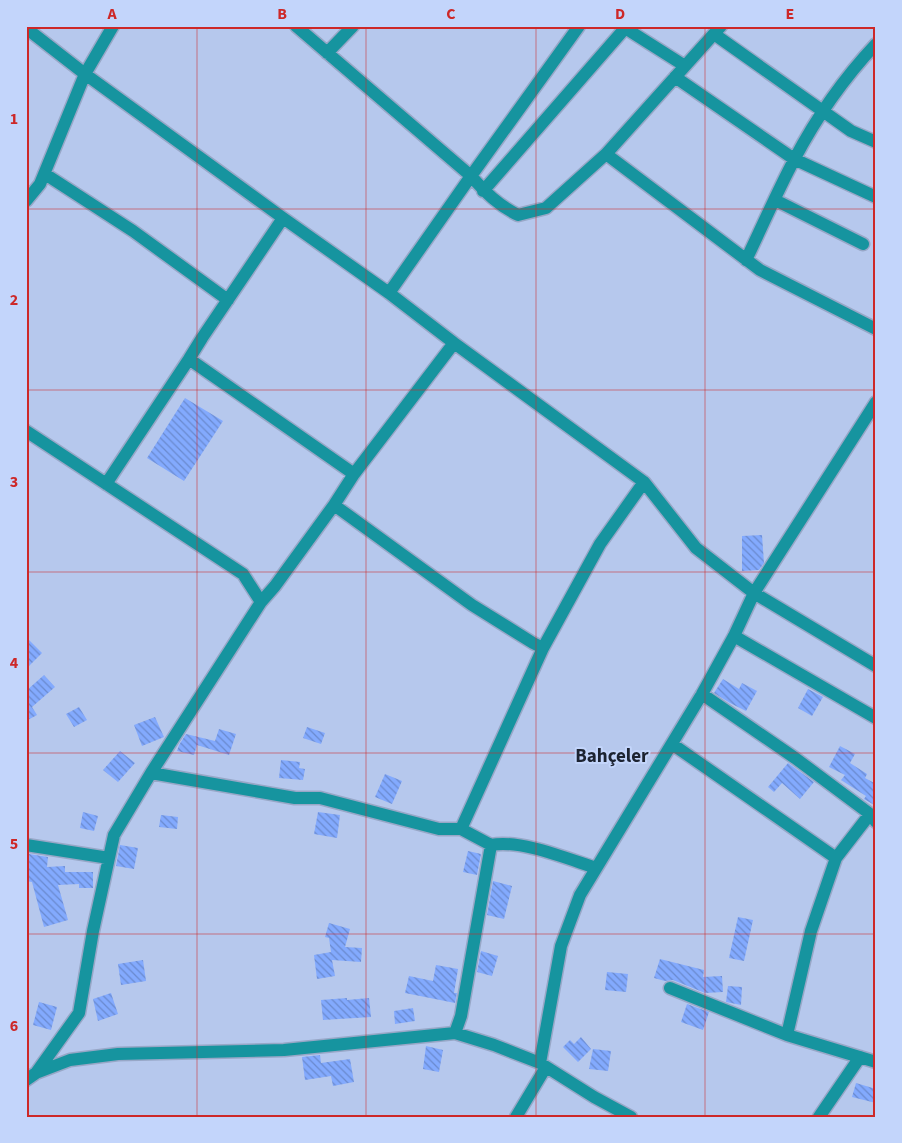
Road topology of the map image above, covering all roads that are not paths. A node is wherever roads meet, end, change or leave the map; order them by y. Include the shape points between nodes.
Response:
1 (113, 26) edge
2 (296, 26) edge
3 (353, 26) edge
4 (580, 26) edge
5 (626, 27) edge
6 (26, 28) edge
7 (717, 30) edge
8 (876, 44) edge
9 (327, 53) junction
10 (685, 66) junction
11 (85, 74) junction
12 (675, 77) junction
13 (823, 111) junction
14 (876, 142) edge
15 (606, 154) junction
16 (794, 159) junction
17 (44, 174) junction
18 (470, 176) junction
19 (483, 191) junction
20 (876, 197) edge
21 (775, 200) junction
22 (26, 201) edge
23 (283, 218) junction
24 (863, 244) dead end
25 (746, 260) junction
26 (389, 293) junction
27 (228, 300) junction
28 (876, 330) edge
29 (454, 343) junction
30 (190, 359) junction
31 (876, 402) edge
32 (26, 431) edge
33 (354, 474) junction
34 (644, 482) junction
35 (106, 484) junction
36 (334, 505) junction
37 (754, 593) junction
38 (261, 602) junction
39 (734, 636) junction
40 (543, 648) junction
41 (876, 666) edge
42 (702, 694) junction
43 (876, 718) edge
44 (672, 744) junction
45 (151, 773) junction
46 (873, 818) edge
47 (461, 829) junction
48 (26, 845) edge
49 (491, 845) junction
50 (109, 858) junction
51 (836, 858) junction
52 (596, 868) junction
53 (670, 988) dead end
54 (455, 1033) junction
55 (787, 1035) junction
56 (860, 1057) junction
57 (876, 1062) edge
58 (543, 1065) junction
59 (31, 1077) edge
60 (516, 1117) edge
61 (631, 1117) edge
62 (819, 1117) edge

1 - 11 street
2 - 9 street
3 - 9 street
4 - 18 street
5 - 10 street
5 - 19 street
6 - 11 street
7 - 10 street
7 - 13 street
8 - 13 street
9 - 18 street
10 - 12 street
11 - 17 street
11 - 23 street
12 - 15 street
12 - 16 street
13 - 14 street via 851,131
13 - 16 street
15 - 19 street via 546,208 518,215
15 - 25 street
16 - 20 street
16 - 21 street
17 - 22 street
17 - 27 street via 133,231
18 - 19 street
18 - 26 street
21 - 24 street
21 - 25 street
23 - 26 street
23 - 27 street
25 - 28 street
26 - 29 street
27 - 30 street
29 - 33 street
29 - 34 street
30 - 33 street
30 - 35 street
31 - 37 street
32 - 35 street
33 - 36 street
34 - 37 street via 696,548
34 - 40 street via 600,544
35 - 38 street via 243,574
36 - 38 street
36 - 40 street via 472,604
37 - 39 street
37 - 41 street
38 - 45 street
39 - 42 street
39 - 43 street
40 - 47 street
42 - 44 street
42 - 46 street via 795,758
44 - 51 street
44 - 52 street
45 - 47 street via 295,798 320,798 439,829
45 - 50 street via 114,835
46 - 51 street
47 - 49 street
48 - 50 street
49 - 52 street via 525,846
49 - 54 street via 461,1016
50 - 59 street via 78,1013
51 - 55 street via 811,931
52 - 58 street via 580,894 561,946
53 - 55 street
54 - 58 street via 494,1044
54 - 59 street via 284,1050 118,1054 70,1060
55 - 56 street
56 - 57 street
56 - 62 street
58 - 60 street
58 - 61 street

